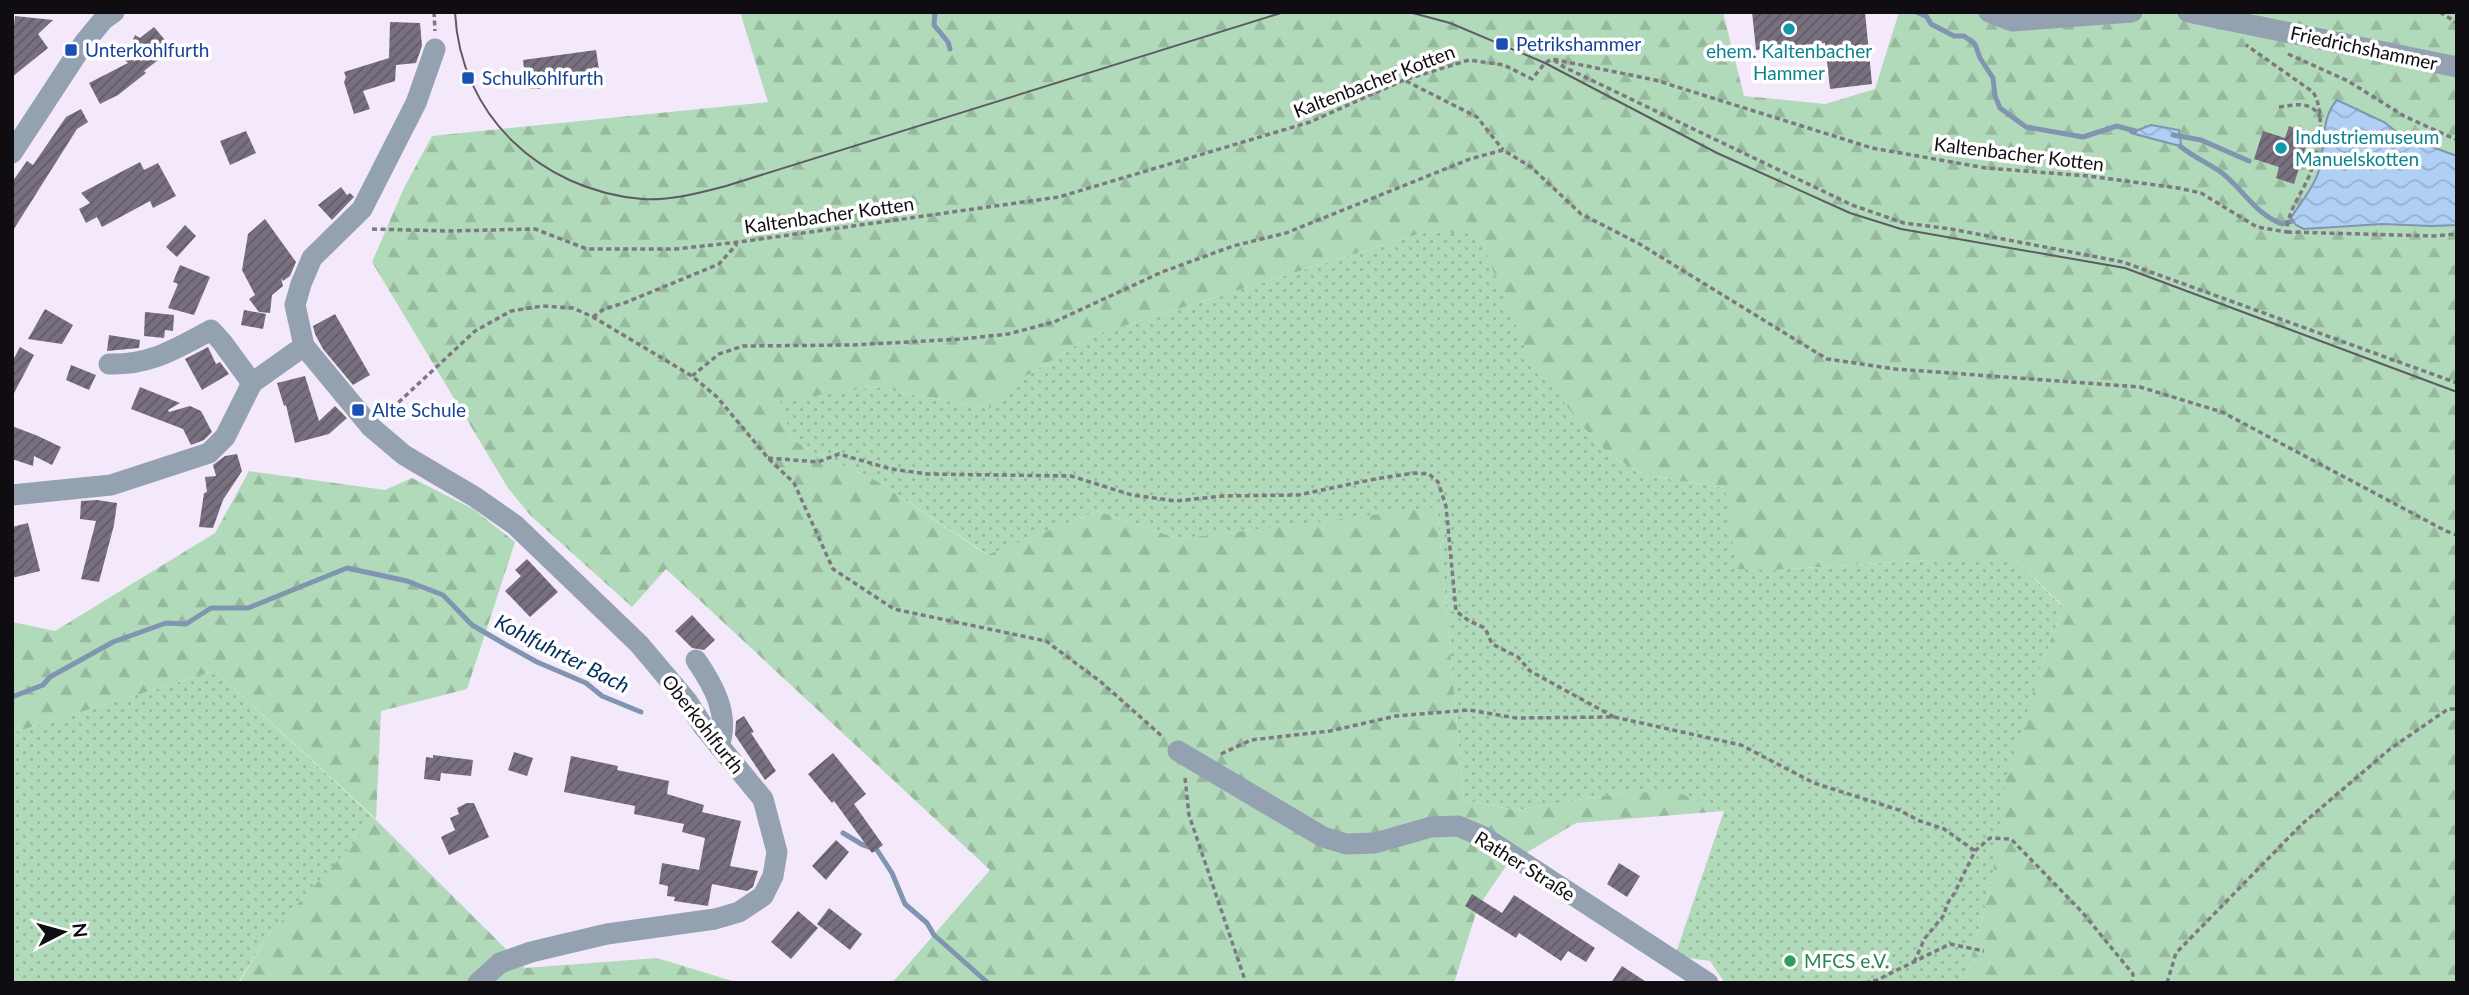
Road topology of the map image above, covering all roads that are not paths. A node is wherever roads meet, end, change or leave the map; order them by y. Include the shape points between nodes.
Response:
1 (114, 12) edge
2 (1989, 12) edge
3 (2132, 12) edge
4 (2188, 12) edge
5 (435, 49) dead end
6 (2457, 67) edge
7 (12, 153) edge
8 (304, 346) junction
9 (109, 364) dead end
10 (252, 383) junction
11 (12, 495) edge
12 (696, 660) dead end
13 (719, 746) junction
14 (1190, 758) road end
15 (478, 983) edge
16 (1708, 983) edge

1 - 7 street via 84,43
2 - 3 street via 2012,20
4 - 6 street, Friedrichshammer
5 - 8 street via 416,103 362,209 312,258 300,284 295,305
8 - 10 street
8 - 13 street, Oberkohlfurth via 372,427 404,456 515,525 639,644
9 - 10 street via 131,365 158,358 211,330
10 - 11 street via 225,437 209,453 111,485
12 - 13 street via 718,698 724,732
13 - 15 street, Oberkohlfurth via 763,799 777,852 763,896 739,912 715,919 607,934 531,952 500,963
14 - 16 street, Rather Straße via 1323,837 1346,844 1375,843 1431,827 1458,826 1484,837

